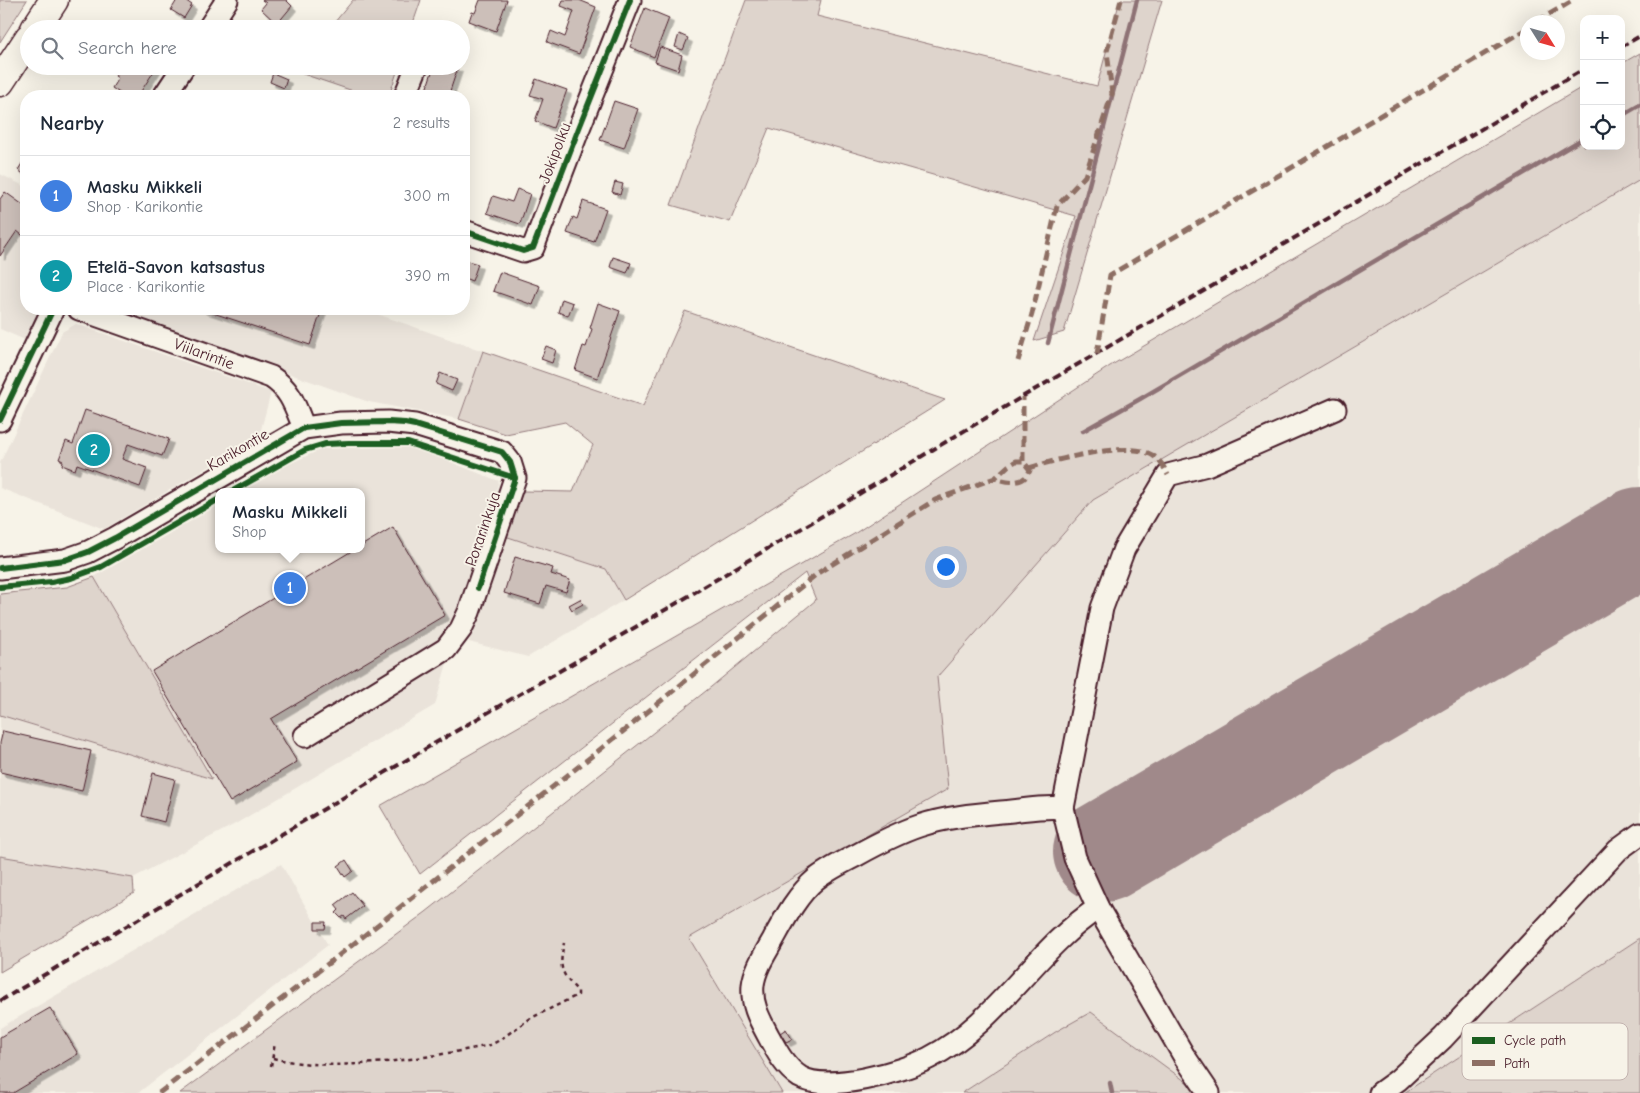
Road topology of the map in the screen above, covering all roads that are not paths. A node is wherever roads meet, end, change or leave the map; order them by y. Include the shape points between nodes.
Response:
1 (54, 0) edge
2 (227, 0) edge
3 (630, 0) edge
4 (41, 20) edge
5 (214, 20) edge
6 (20, 52) edge
7 (178, 75) edge
8 (413, 75) edge
9 (0, 82) edge
10 (168, 90) edge
11 (407, 90) edge
12 (470, 233) edge
13 (50, 315) edge
14 (96, 315) edge
15 (1335, 410) dead end
16 (0, 420) edge
17 (304, 428) junction
18 (502, 452) joint
19 (0, 568) edge
20 (305, 736) dead end
21 (1063, 808) junction
22 (1640, 834) edge
23 (1098, 908) junction
24 (1209, 1093) edge
25 (1380, 1093) edge

1 - 4 main road
2 - 5 street
3 - 12 street, Jokipolku via 533,248 523,251
6 - 9 main road
7 - 10 street
8 - 11 street
13 - 16 street
14 - 17 street, Viilarintie via 270,377 283,385
15 - 21 street via 1206,464 1168,475 1124,549 1102,608
17 - 18 street, Karikontie via 341,423 404,423
17 - 19 street, Karikontie via 88,552 58,561
18 - 20 street, Porarinkuja via 510,462 515,478 478,588 465,620 446,649
21 - 23 street via 1075,858
21 - 23 street via 1045,806 946,819 918,826 835,867 806,889 758,966 752,998 756,1012 779,1056 801,1077 812,1082 827,1083 896,1072 928,1058 977,1026 1057,940
22 - 25 street via 1618,850 1443,1038
23 - 24 street

